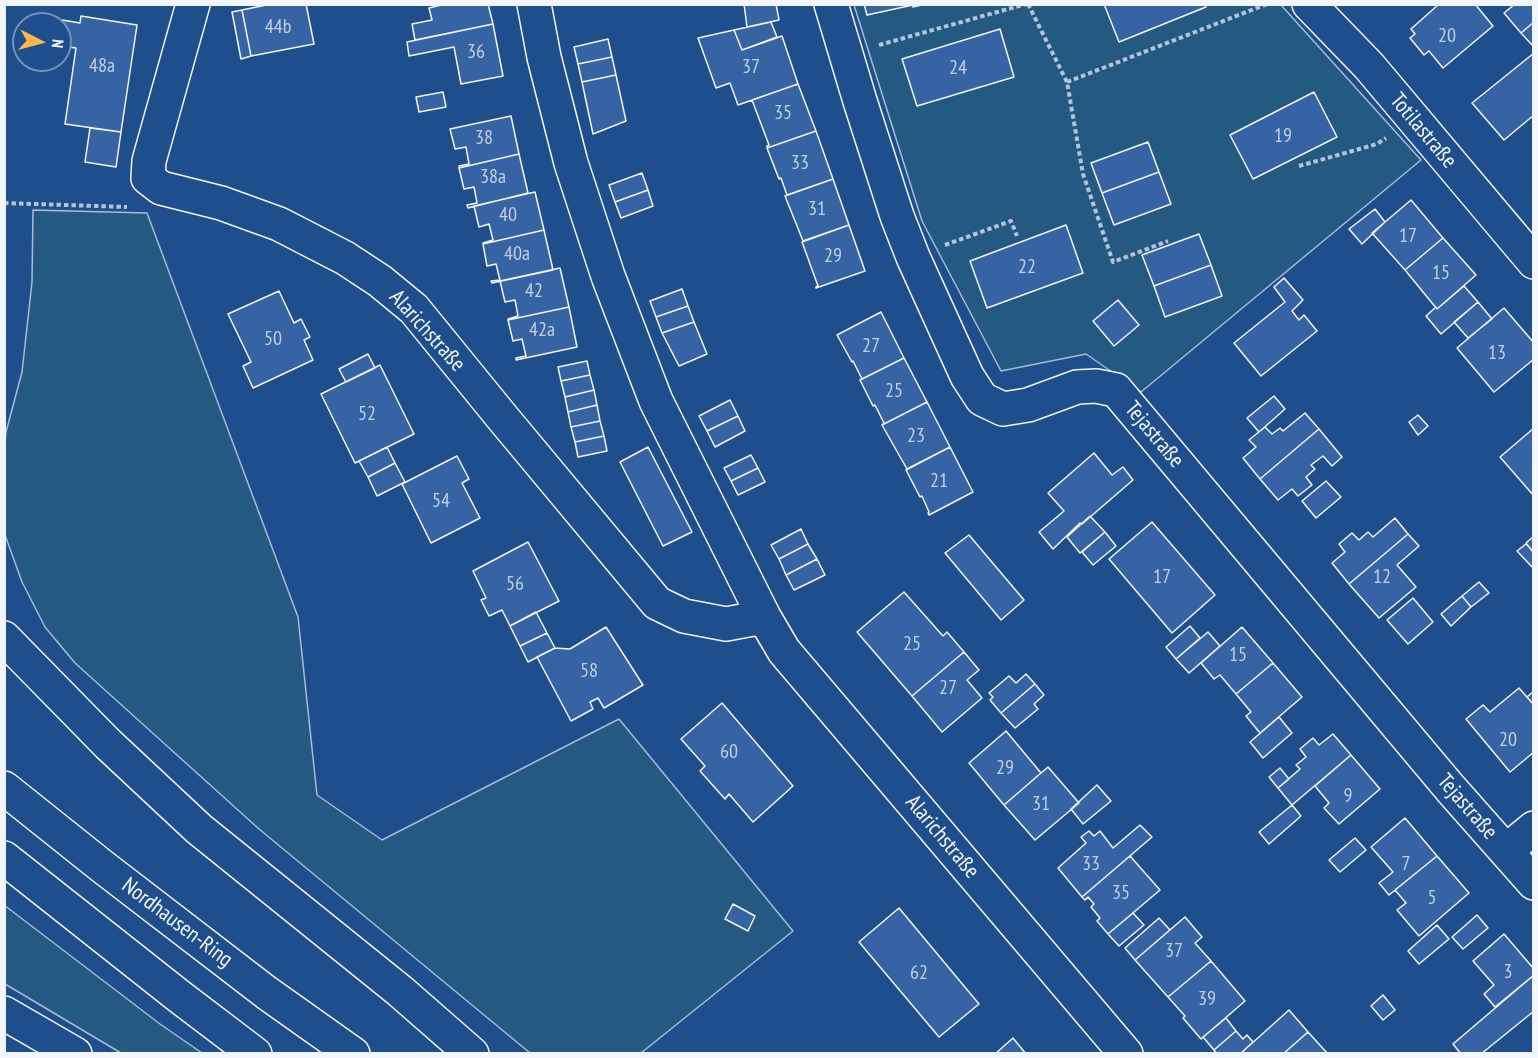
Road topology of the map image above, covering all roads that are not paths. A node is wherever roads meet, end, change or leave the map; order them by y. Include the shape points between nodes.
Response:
1 (193, 4) edge
2 (534, 4) edge
3 (831, 4) edge
4 (1309, 4) edge
5 (1533, 262) edge
6 (764, 617) junction
7 (4, 638) edge
8 (4, 788) edge
9 (1533, 828) edge
10 (1506, 851) junction
11 (4, 858) edge
12 (1533, 883) edge
13 (4, 1013) edge
14 (75, 1053) edge
15 (255, 1053) edge
16 (353, 1053) edge
17 (472, 1053) edge
18 (1125, 1053) edge

1 - 6 main road, Alarichstraße via 148,178 161,188 221,203 279,224 380,280 414,309 657,603 684,616 726,624
2 - 6 main road, Alarichstraße via 571,163 608,276 656,401
3 - 10 main road, Tejastraße via 897,216 967,376 982,399 1003,409 1028,405 1077,387 1116,390
4 - 5 main road, Totilastraße via 1369,66
6 - 18 main road, Alarichstraße via 784,651
7 - 17 main road via 199,829
8 - 16 main road, Nordhausen-Ring via 267,993
9 - 10 main road
10 - 12 main road, Tejastraße
11 - 15 main road
13 - 14 main road

